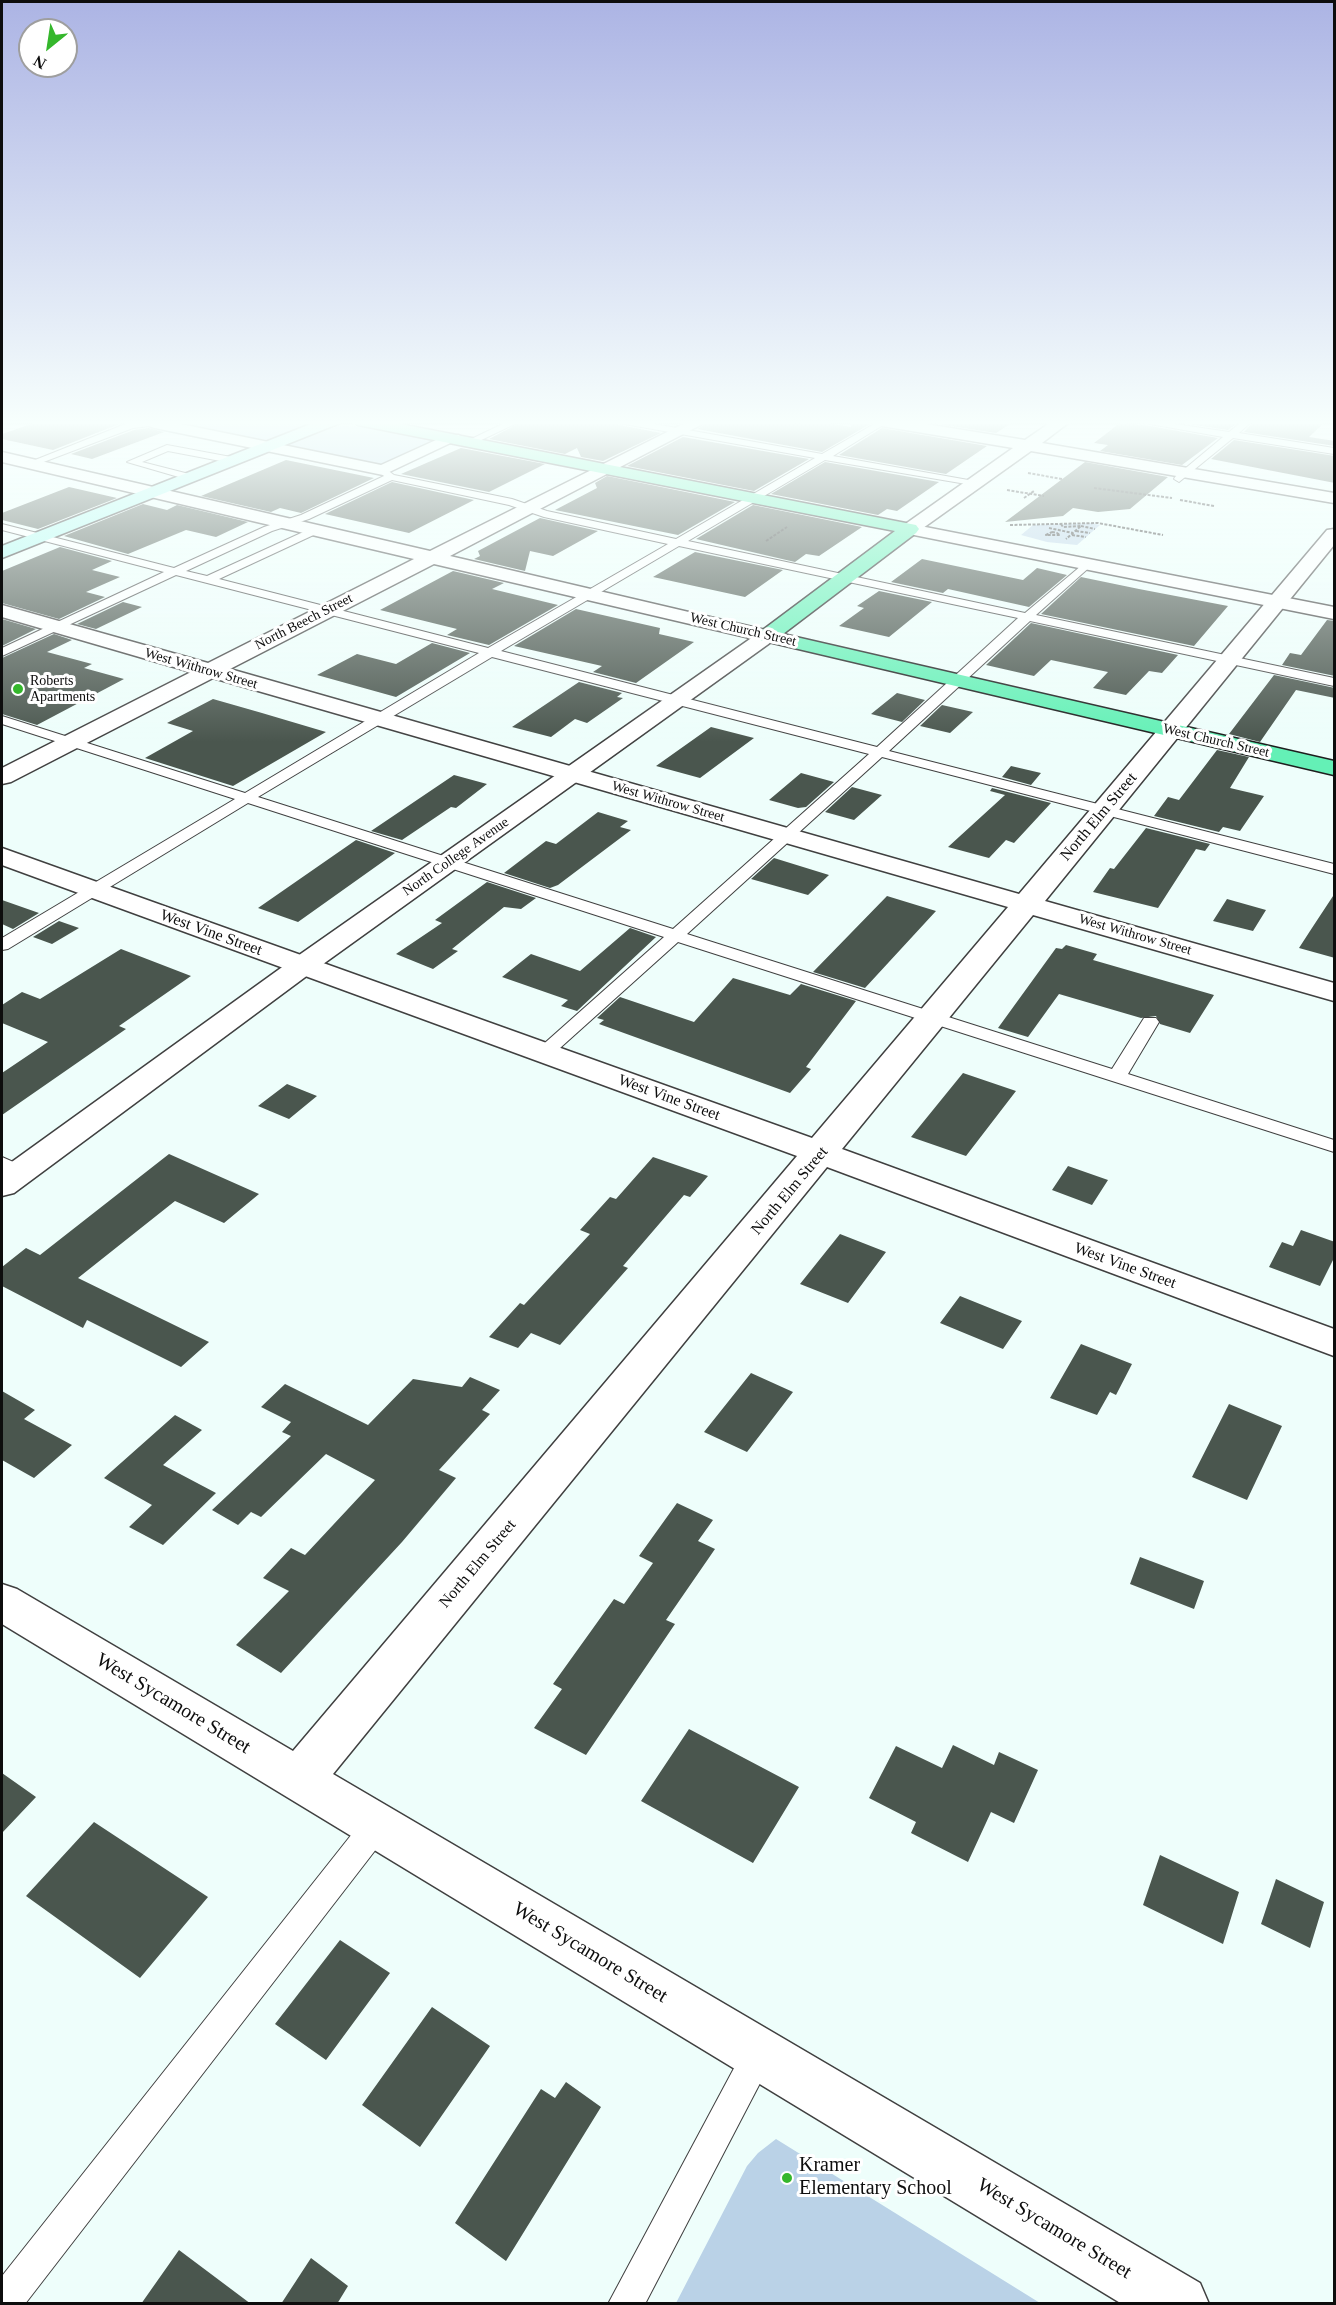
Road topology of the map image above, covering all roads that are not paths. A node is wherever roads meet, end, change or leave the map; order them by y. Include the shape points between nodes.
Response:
1 (8, 528) edge
2 (61, 528) edge
3 (274, 528) edge
4 (304, 528) edge
5 (324, 528) edge
6 (490, 528) edge
7 (609, 528) edge
8 (704, 528) edge
9 (903, 528) edge
10 (910, 529) junction
11 (1335, 534) edge
12 (40, 536) junction
13 (679, 542) junction
14 (2, 552) edge
15 (431, 557) junction
16 (1088, 563) junction
17 (174, 572) junction
18 (843, 577) junction
19 (208, 580) junction
20 (588, 594) junction
21 (1278, 602) junction
22 (329, 610) junction
23 (2, 611) edge
24 (1335, 613) edge
25 (1028, 617) junction
26 (56, 627) junction
27 (767, 636) junction
28 (494, 651) junction
29 (2, 652) edge
30 (1229, 660) junction
31 (208, 671) junction
32 (958, 681) junction
33 (1335, 682) edge
34 (677, 699) junction
35 (2, 720) edge
36 (379, 720) junction
37 (1170, 730) junction
38 (72, 741) junction
39 (878, 752) junction
40 (1335, 768) edge
41 (572, 775) junction
42 (2, 777) edge
43 (249, 798) junction
44 (1106, 811) junction
45 (784, 835) junction
46 (2, 856) edge
47 (447, 863) junction
48 (1335, 869) edge
49 (93, 890) junction
50 (1026, 904) junction
51 (675, 935) junction
52 (2, 945) edge
53 (302, 966) junction
54 (1335, 992) edge
55 (934, 1017) junction
56 (1150, 1022) dead end
57 (544, 1053) junction
58 (1117, 1076) junction
59 (1335, 1146) edge
60 (822, 1153) junction
61 (8, 1173) edge
62 (1335, 1343) edge
63 (2, 1602) edge
64 (298, 1779) junction
65 (377, 1825) junction
66 (759, 2053) junction
67 (2, 2304) edge
68 (626, 2304) edge
69 (1179, 2304) edge

1 - 12 lane
2 - 12 main road
3 - 17 lane
4 - 19 lane
5 - 15 street, West Church Street
6 - 15 street, North Beech Street
7 - 13 lane
8 - 13 lane
9 - 10 highway
10 - 16 street
10 - 18 highway, North College Avenue
11 - 21 street, North Elm Street
12 - 14 main road
12 - 17 lane
13 - 18 lane
13 - 20 lane
15 - 20 street, West Church Street
15 - 22 street, North Beech Street
16 - 21 street
16 - 25 lane
17 - 19 lane
17 - 26 lane
18 - 25 lane
18 - 27 highway, North College Avenue
19 - 22 lane
20 - 27 street, West Church Street
20 - 28 lane
21 - 24 street
21 - 30 street, North Elm Street
22 - 28 lane
22 - 31 street, North Beech Street
23 - 26 street, West Withrow Street
25 - 30 lane
25 - 32 lane
26 - 29 lane
26 - 31 street, West Withrow Street
27 - 32 highway, West Church Street
27 - 34 street, North College Avenue
28 - 34 lane
28 - 36 lane
30 - 33 lane
30 - 37 street, North Elm Street
31 - 36 street, West Withrow Street
31 - 38 street, North Beech Street
32 - 37 highway, West Church Street
32 - 39 lane
34 - 39 lane
34 - 41 street, North College Avenue
35 - 38 lane
36 - 41 street, West Withrow Street
36 - 43 lane
37 - 40 highway, West Church Street
37 - 44 street, North Elm Street
38 - 42 street, North Beech Street
38 - 43 lane
39 - 44 lane
39 - 45 lane
41 - 45 street, West Withrow Street
41 - 47 street, North College Avenue
43 - 47 lane
43 - 49 lane
44 - 48 lane
44 - 50 street, North Elm Street
45 - 50 street, West Withrow Street
45 - 51 lane
46 - 49 street, West Vine Street
47 - 51 lane
47 - 53 street, North College Avenue
49 - 52 lane
49 - 53 street, West Vine Street
50 - 54 street, West Withrow Street
50 - 55 street, North Elm Street
51 - 55 lane
51 - 57 lane
53 - 57 street, West Vine Street
53 - 61 street, North College Avenue
55 - 58 lane
55 - 60 street, North Elm Street
56 - 58 lane
57 - 60 street, West Vine Street
58 - 59 lane
60 - 62 street, West Vine Street
60 - 64 street, North Elm Street
63 - 64 street, West Sycamore Street
64 - 65 street, West Sycamore Street
65 - 66 street, West Sycamore Street
65 - 67 lane
66 - 68 lane
66 - 69 street, West Sycamore Street

